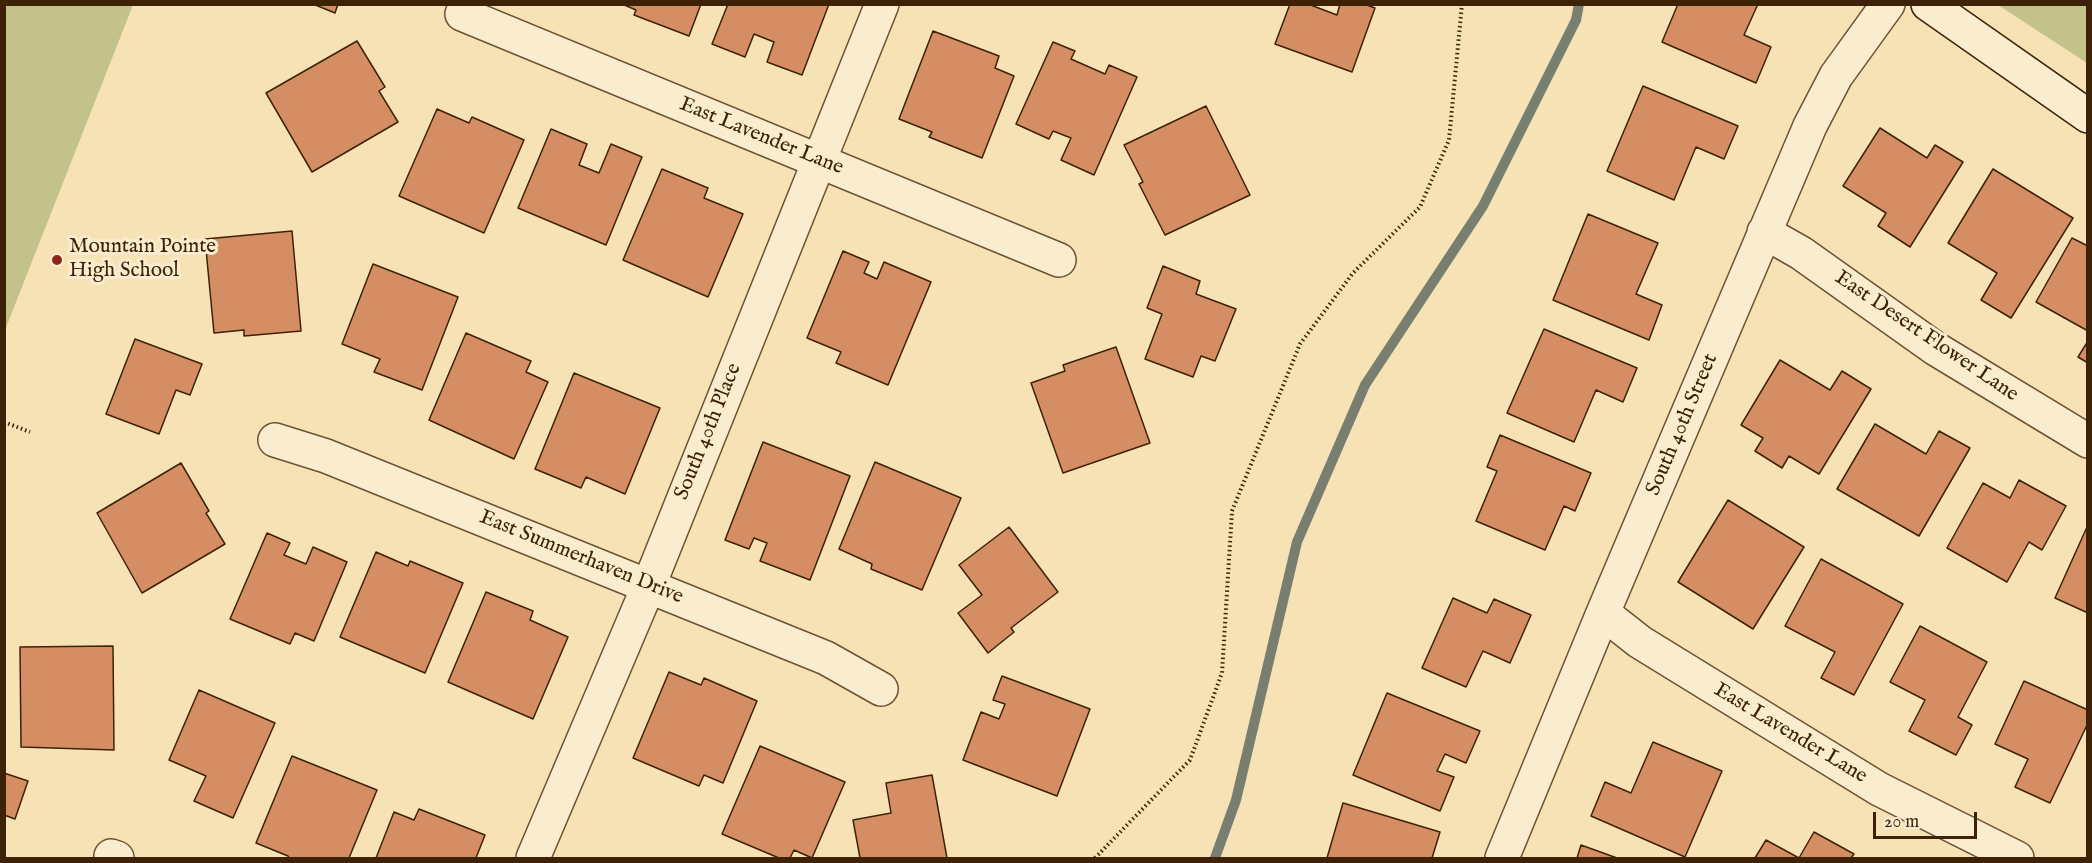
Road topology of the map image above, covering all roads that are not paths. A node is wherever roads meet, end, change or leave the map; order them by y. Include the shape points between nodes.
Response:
1 (882, 4) edge
2 (1888, 4) edge
3 (1928, 4) edge
4 (462, 14) dead end
5 (2088, 116) edge
6 (818, 160) junction
7 (1764, 232) junction
8 (1059, 260) dead end
9 (275, 440) dead end
10 (2088, 441) edge
11 (649, 585) junction
12 (1603, 613) junction
13 (881, 689) dead end
14 (533, 858) edge
15 (1502, 858) edge
16 (2017, 858) edge

1 - 6 street, South 40th Place
2 - 7 street, South 40th Street via 1836,76
3 - 5 street
4 - 6 street, East Lavender Lane
6 - 8 street, East Lavender Lane
6 - 11 street, South 40th Place
7 - 10 street, East Desert Flower Lane via 1802,254 1936,349
7 - 12 street, South 40th Street
9 - 11 street, East Summerhaven Drive via 326,456
11 - 13 street, East Summerhaven Drive via 826,658
11 - 14 street, South 40th Place
12 - 15 street, South 40th Street
12 - 16 street, East Lavender Lane via 1640,642 1879,789

